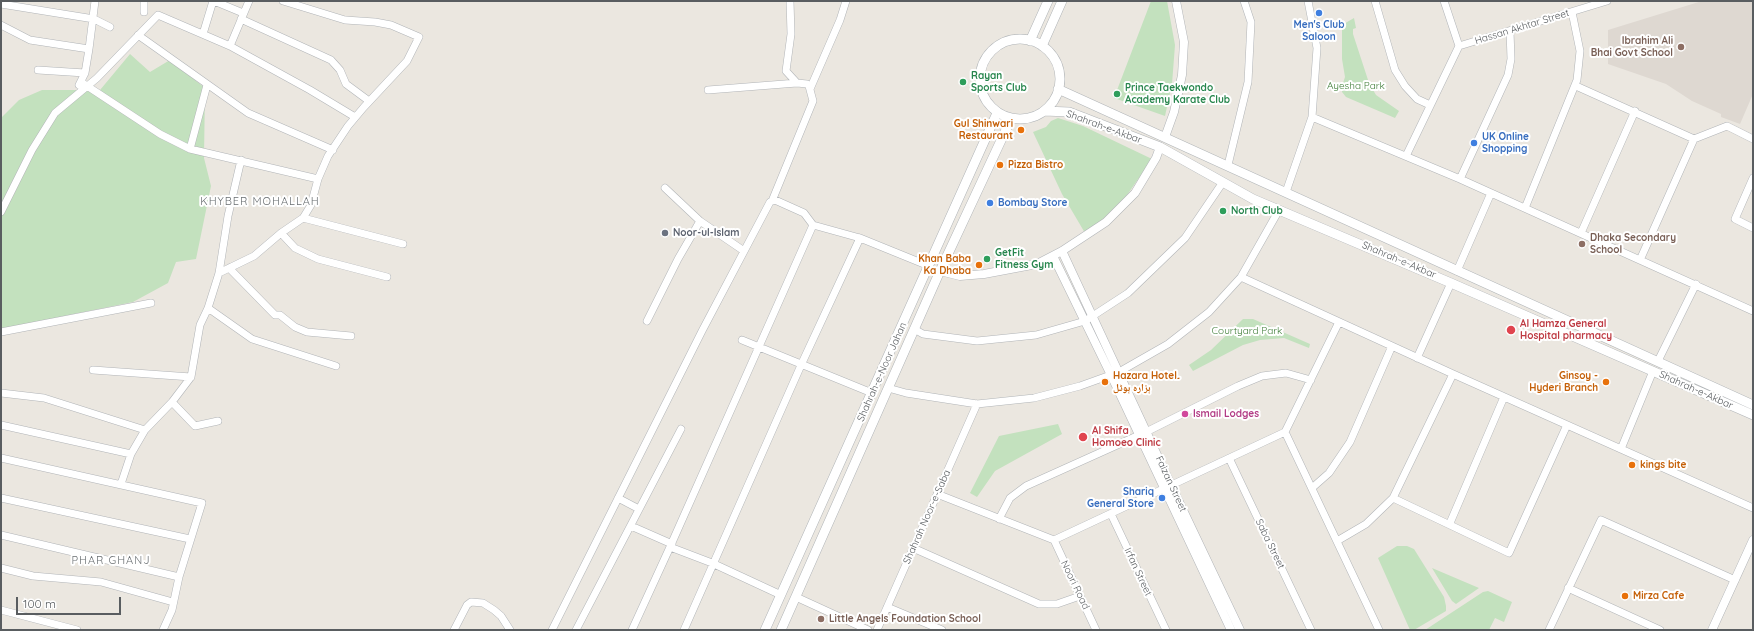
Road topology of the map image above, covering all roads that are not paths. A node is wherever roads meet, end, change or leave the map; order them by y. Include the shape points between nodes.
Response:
1 (95, 1) edge
2 (144, 1) edge
3 (214, 1) edge
4 (249, 1) edge
5 (283, 1) edge
6 (790, 1) edge
7 (846, 1) edge
8 (1048, 1) edge
9 (1062, 1) edge
10 (1176, 1) edge
11 (1244, 1) edge
12 (1308, 1) edge
13 (1375, 1) edge
14 (1444, 1) edge
15 (1607, 1) edge
16 (1, 4) edge
17 (1586, 4) edge
18 (144, 12) dead end
19 (1572, 12) junction
20 (242, 16) junction
21 (94, 19) junction
22 (1, 25) edge
23 (110, 27) dead end
24 (1510, 31) junction
25 (203, 34) junction
26 (138, 35) junction
27 (1030, 41) junction
28 (230, 46) junction
29 (1042, 46) junction
30 (1459, 46) junction
31 (89, 49) junction
32 (38, 70) dead end
33 (85, 73) junction
34 (81, 82) junction
35 (797, 83) junction
36 (208, 85) junction
37 (88, 86) junction
38 (1576, 86) junction
39 (810, 89) junction
40 (1058, 89) junction
41 (708, 90) dead end
42 (74, 96) junction
43 (369, 101) junction
44 (1430, 105) junction
45 (1044, 111) junction
46 (1635, 111) junction
47 (997, 113) junction
48 (355, 117) junction
49 (1312, 117) junction
50 (1011, 118) junction
51 (1165, 137) junction
52 (1694, 139) junction
53 (1753, 139) edge
54 (1160, 148) junction
55 (190, 149) junction
56 (333, 150) junction
57 (1406, 156) junction
58 (241, 160) junction
59 (1228, 165) junction
60 (1753, 178) edge
61 (318, 179) junction
62 (1460, 179) junction
63 (1223, 182) junction
64 (665, 188) dead end
65 (1286, 192) junction
66 (1491, 193) junction
67 (772, 201) junction
68 (1524, 208) junction
69 (1279, 210) junction
70 (1, 212) edge
71 (303, 218) junction
72 (700, 221) junction
73 (814, 225) junction
74 (1753, 228) edge
75 (281, 233) junction
76 (1581, 233) junction
77 (860, 238) junction
78 (403, 244) dead end
79 (744, 251) junction
80 (1062, 251) junction
81 (1053, 256) junction
82 (1640, 260) junction
83 (929, 266) junction
84 (229, 268) junction
85 (940, 271) junction
86 (1457, 271) junction
87 (219, 273) junction
88 (387, 277) dead end
89 (1241, 277) junction
90 (1451, 283) junction
91 (1696, 284) junction
92 (151, 303) dead end
93 (208, 308) junction
94 (1753, 311) edge
95 (1089, 319) junction
96 (647, 321) dead end
97 (1339, 322) junction
98 (914, 329) junction
99 (1, 332) edge
100 (351, 336) dead end
101 (742, 340) dead end
102 (1392, 346) junction
103 (760, 348) junction
104 (1417, 358) junction
105 (1658, 361) junction
106 (802, 363) junction
107 (336, 366) dead end
108 (93, 370) dead end
109 (1653, 370) junction
110 (1115, 373) junction
111 (1452, 374) junction
112 (191, 376) junction
113 (1311, 380) junction
114 (888, 388) junction
115 (872, 393) junction
116 (1, 394) edge
117 (1504, 397) junction
118 (172, 402) junction
119 (977, 404) junction
120 (1753, 405) edge
121 (1753, 415) edge
122 (861, 416) junction
123 (218, 421) dead end
124 (874, 422) junction
125 (1, 425) edge
126 (1567, 425) junction
127 (681, 429) dead end
128 (145, 430) junction
129 (1285, 432) junction
130 (1142, 433) junction
131 (1621, 449) junction
132 (131, 454) junction
133 (1, 458) edge
134 (1229, 458) junction
135 (121, 484) junction
136 (1167, 487) junction
137 (1312, 488) junction
138 (937, 494) junction
139 (1, 498) edge
140 (618, 498) junction
141 (1393, 498) junction
142 (1753, 508) edge
143 (639, 509) junction
144 (1111, 514) junction
145 (999, 519) junction
146 (1450, 523) junction
147 (630, 526) junction
148 (1, 535) edge
149 (190, 539) junction
150 (1054, 540) junction
151 (1753, 540) edge
152 (1337, 542) junction
153 (671, 546) junction
154 (913, 548) junction
155 (712, 563) junction
156 (1, 568) edge
157 (179, 577) junction
158 (1735, 580) junction
159 (1568, 588) junction
160 (781, 595) junction
161 (1080, 596) junction
162 (796, 597) junction
163 (173, 602) junction
164 (888, 606) junction
165 (1, 610) edge
166 (77, 630) edge
167 (163, 630) edge
168 (454, 630) edge
169 (510, 630) edge
170 (552, 630) edge
171 (576, 630) edge
172 (632, 630) edge
173 (684, 630) edge
174 (766, 630) edge
175 (781, 630) edge
176 (868, 630) edge
177 (877, 630) edge
178 (942, 630) edge
179 (1096, 630) edge
180 (1166, 630) edge
181 (1231, 630) edge
182 (1240, 630) edge
183 (1312, 630) edge
184 (1379, 630) edge
185 (1549, 630) edge
186 (1660, 630) edge
187 (1712, 630) edge

1 - 21 street
2 - 18 street
3 - 20 street
3 - 25 street
4 - 20 street
5 - 43 street via 345,20 391,25 419,37 406,60
6 - 35 street via 791,34 786,71
7 - 39 street
8 - 27 main road
9 - 29 main road
10 - 51 street via 1184,42 1182,75 1174,112
11 - 59 street via 1251,22 1248,82
12 - 49 street via 1317,48
13 - 44 street via 1395,70 1417,99
14 - 30 street
15 - 17 street, Hassan Akhtar Street
16 - 21 street
17 - 19 street, Hassan Akhtar Street
19 - 24 street, Hassan Akhtar Street
19 - 38 street via 1580,51
20 - 28 street
20 - 43 street via 331,60 340,70 346,84
21 - 23 street
21 - 31 street
22 - 31 street via 30,40
24 - 30 street, Hassan Akhtar Street
24 - 62 street via 1512,59 1508,75
25 - 26 street via 158,15
25 - 28 street
26 - 36 street
26 - 37 street
27 - 29 main road
27 - 47 main road via 1019,39 1004,43 990,53 984,62 981,87 990,108
28 - 48 street
29 - 40 main road via 1058,67
30 - 44 street
31 - 33 street
32 - 33 street
33 - 34 street
34 - 37 street
34 - 42 street
35 - 39 street via 807,84
35 - 41 street
36 - 55 street
36 - 56 street via 248,113
37 - 42 street
37 - 55 street via 160,134
38 - 46 street
38 - 68 street
39 - 67 street via 813,101
40 - 45 main road via 1052,104
40 - 51 main road, Shahrah-e-Akbar
42 - 70 street via 55,113 32,150
43 - 48 street
44 - 57 street
45 - 50 main road via 1032,117
45 - 54 main road, Shahrah-e-Akbar via 1069,112
46 - 52 street
46 - 76 street
47 - 50 main road
47 - 83 main road, Shahrah-e-Noor Jahan
48 - 56 street
49 - 57 street
49 - 65 street
50 - 85 main road, Shahrah-e-Noor Jahan
51 - 59 main road, Shahrah-e-Akbar
52 - 53 street via 1727,126
52 - 82 street
54 - 63 main road, Shahrah-e-Akbar
54 - 80 street via 1135,193 1106,222
55 - 58 street
56 - 61 street
57 - 62 street
58 - 61 street
58 - 87 street via 228,216
59 - 65 main road, Shahrah-e-Akbar
60 - 74 street via 1735,219
61 - 71 street via 311,205
62 - 66 street
63 - 69 main road, Shahrah-e-Akbar
63 - 95 street via 1185,238 1128,292
64 - 72 street
65 - 86 main road, Shahrah-e-Akbar
66 - 68 street
66 - 86 street
67 - 73 street via 804,213
67 - 79 street via 768,204
68 - 76 street
69 - 89 street
69 - 90 main road, Shahrah-e-Akbar
71 - 75 street
71 - 78 street
72 - 79 street
72 - 96 street
73 - 77 street
73 - 103 street
75 - 84 street via 254,256
75 - 88 street via 295,248 318,259
76 - 82 street
77 - 83 street
77 - 106 street
79 - 140 street
80 - 81 street
80 - 95 street, Faizan Street
81 - 85 street via 1037,264 984,274 960,276
81 - 95 street, Faizan Street
82 - 91 street
83 - 115 main road, Shahrah-e-Noor Jahan
84 - 87 street
84 - 100 street via 275,315 295,327 307,332
85 - 98 main road, Shahrah-e-Noor Jahan
86 - 105 main road, Shahrah-e-Akbar
87 - 93 street
89 - 97 street
89 - 110 street via 1209,312 1168,344
90 - 104 street
90 - 109 main road, Shahrah-e-Akbar
91 - 94 street
91 - 105 street
92 - 99 street
93 - 107 street via 252,339
93 - 112 street via 200,325
95 - 98 street via 1036,335 977,340 923,334
95 - 110 street, Faizan Street
97 - 102 street
97 - 113 street
98 - 114 main road, Shahrah-e-Noor Jahan
101 - 103 street
102 - 104 street
102 - 137 street via 1350,442 1329,473
103 - 106 street
103 - 153 street
104 - 111 street
105 - 120 main road, Shahrah-e-Akbar
106 - 115 street
106 - 155 street
108 - 112 street
109 - 121 main road, Shahrah-e-Akbar
109 - 131 street
110 - 119 street via 1080,386 1034,398
110 - 130 street, Faizan Street
111 - 117 street
111 - 141 street
112 - 118 street
113 - 129 street
113 - 130 street via 1286,373 1262,376
114 - 119 street
114 - 124 main road, Shahrah-e-Noor Jahan
115 - 122 main road, Shahrah-e-Noor Jahan
116 - 128 street via 44,398
117 - 126 street
117 - 146 street
118 - 123 street via 195,426
118 - 128 street
119 - 138 street, Shahrah Noor-e-Saba
122 - 124 main road
122 - 160 main road, Shahrah-e-Noor Jahan
124 - 162 main road, Shahrah-e-Noor Jahan
125 - 132 street
126 - 131 street
126 - 146 street via 1509,552
127 - 143 street
128 - 132 street
129 - 134 street
129 - 137 street
130 - 136 street, Faizan Street
130 - 145 street via 1026,486 1010,498
131 - 142 street
132 - 135 street
133 - 135 street
134 - 136 street
134 - 183 street, Saba Street
135 - 149 street via 202,502
136 - 144 street
136 - 181 street, Faizan Street
136 - 182 street, Faizan Street
137 - 152 street
138 - 145 street
138 - 154 street, Shahrah Noor-e-Saba
139 - 149 street
140 - 143 street
140 - 170 street
141 - 146 street
141 - 152 street via 1366,524
143 - 147 street
144 - 150 street
144 - 180 street, Irfan Street
145 - 150 street
147 - 153 street
147 - 171 street
148 - 157 street
149 - 157 street
150 - 161 street, Noori Road
151 - 158 street
152 - 184 street
153 - 155 street
153 - 172 street
154 - 161 street via 1039,604 1056,604
154 - 164 street, Shahrah Noor-e-Saba
155 - 160 street
155 - 173 street
156 - 163 street via 33,576 101,582
157 - 163 street
158 - 159 street via 1601,520
158 - 187 street
159 - 185 street
159 - 186 street
160 - 174 main road, Shahrah-e-Noor Jahan
161 - 179 street, Noori Road
162 - 175 main road, Shahrah-e-Noor Jahan
162 - 176 street
163 - 167 street
164 - 177 street, Shahrah Noor-e-Saba
164 - 178 street
165 - 166 street
168 - 169 street via 471,602 483,603 494,610

